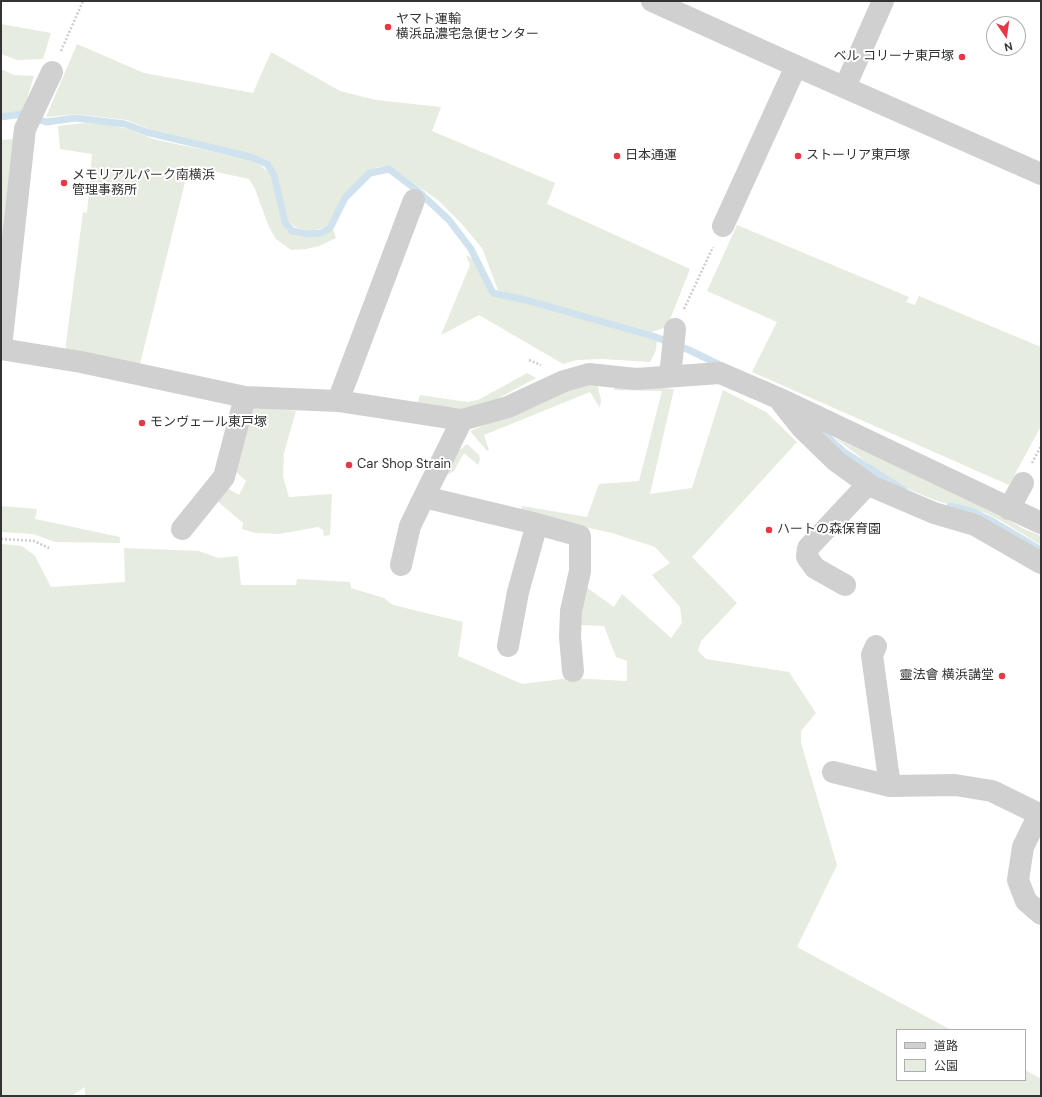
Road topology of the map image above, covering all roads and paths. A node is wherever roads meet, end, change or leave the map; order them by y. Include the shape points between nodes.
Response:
1 (83, 1) edge
2 (652, 1) edge
3 (883, 1) edge
4 (796, 66) junction
5 (52, 72) joint
6 (845, 88) junction
7 (1041, 174) edge
8 (414, 200) dead end
9 (723, 226) joint
10 (675, 329) joint
11 (1, 348) edge
12 (670, 376) junction
13 (245, 397) junction
14 (778, 398) junction
15 (338, 401) junction
16 (462, 420) junction
17 (1023, 483) dead end
18 (868, 484) junction
19 (424, 497) junction
20 (1009, 509) junction
21 (1041, 523) edge
22 (537, 524) junction
23 (182, 529) dead end
24 (1, 539) edge
25 (51, 549) dead end
26 (1041, 563) edge
27 (401, 565) dead end
28 (845, 585) dead end
29 (508, 646) dead end
30 (876, 646) dead end
31 (573, 671) dead end
32 (833, 772) dead end
33 (890, 786) junction
34 (1040, 815) edge
35 (1041, 914) edge

1 - 5 path
2 - 4 street
3 - 6 street
4 - 6 street
4 - 9 street
5 - 11 street via 25,129
6 - 7 street
8 - 15 street
9 - 10 path
10 - 12 street
11 - 13 street via 82,362
12 - 14 street via 720,373
12 - 16 street via 636,379 589,374 564,381 508,407
13 - 15 street
13 - 23 street via 224,477
14 - 18 street via 801,427 836,460
14 - 20 street
15 - 16 street
16 - 19 street
17 - 20 street
18 - 26 street via 934,513 974,526
18 - 28 street via 808,548 807,556 815,568
19 - 22 street
19 - 27 street via 410,526
20 - 21 street
22 - 29 street via 518,592
22 - 31 street via 580,536 580,571 571,611
24 - 25 path via 34,541
30 - 33 street via 872,655
32 - 33 street
33 - 34 street via 955,785 992,791
34 - 35 street via 1022,847 1018,880 1026,901

